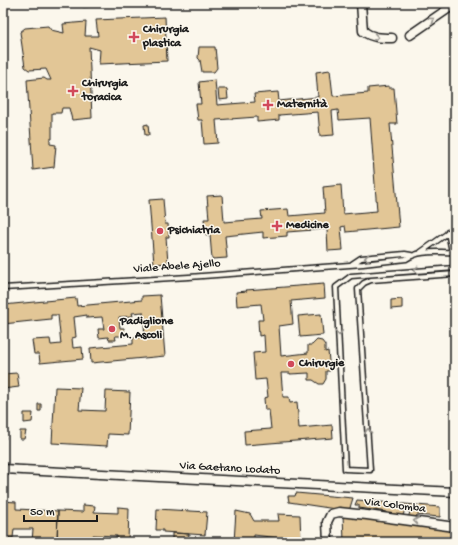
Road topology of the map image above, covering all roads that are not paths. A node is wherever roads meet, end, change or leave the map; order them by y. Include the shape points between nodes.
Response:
1 (361, 3) edge
2 (455, 4) edge
3 (410, 35) dead end
4 (392, 38) dead end
5 (455, 228) edge
6 (448, 232) junction
7 (421, 252) junction
8 (453, 252) edge
9 (455, 268) edge
10 (360, 274) junction
11 (455, 274) edge
12 (364, 283) junction
13 (3, 288) edge
14 (3, 469) edge
15 (455, 492) edge
16 (455, 527) edge
17 (328, 542) edge

1 -> 4 street via 363,31 368,36 376,38
3 -> 2 street
5 - 6 lane
6 - 7 lane
6 - 8 lane
7 - 8 lane
7 - 13 lane, Viale Abele Ajello via 361,258 352,264
9 -> 10 lane
10 - 12 lane
10 -> 12 lane via 351,276 336,287 344,451 345,469 370,470 358,289
11 - 12 lane via 371,280
14 - 15 street, Via Gaetano Lodato
16 -> 17 street, Via Colomba via 339,512 331,514 327,522

